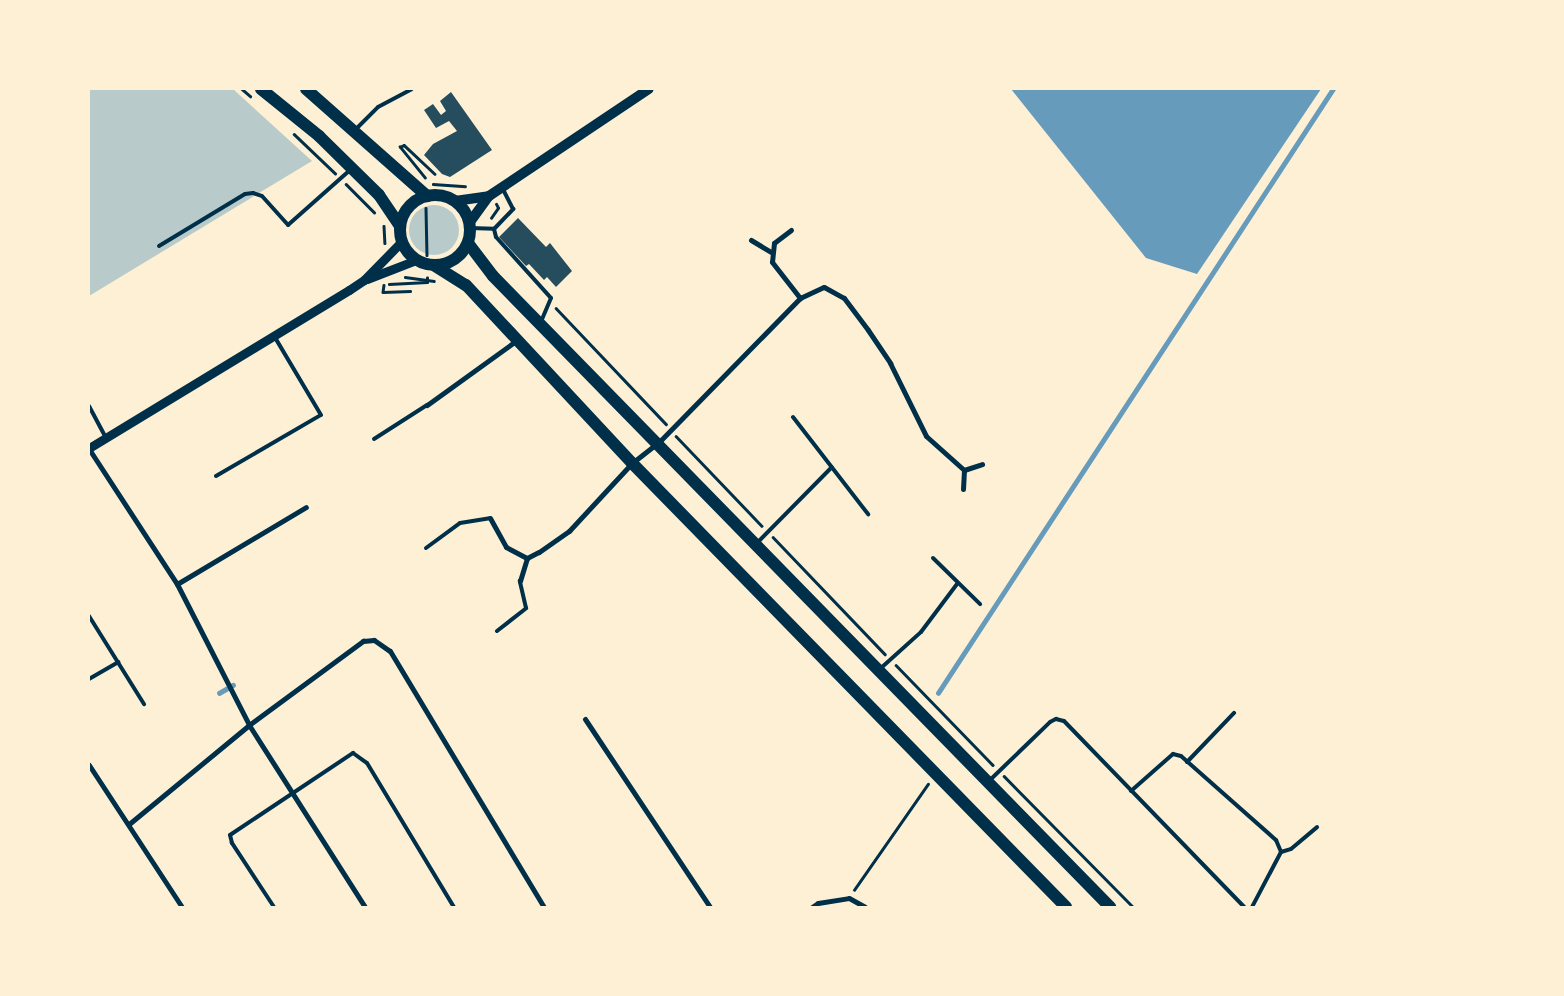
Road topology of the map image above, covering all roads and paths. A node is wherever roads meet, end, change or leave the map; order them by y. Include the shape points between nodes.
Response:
1 (242, 89) edge
2 (261, 89) edge
3 (306, 89) edge
4 (412, 89) edge
5 (649, 89) edge
6 (256, 101) dead end
7 (291, 131) dead end
8 (355, 131) junction
9 (408, 166) dead end
10 (352, 168) junction
11 (435, 174) dead end
12 (342, 180) junction
13 (473, 186) dead end
14 (502, 187) junction
15 (426, 195) junction
16 (491, 198) junction
17 (455, 202) junction
18 (378, 217) dead end
19 (384, 223) dead end
20 (470, 225) junction
21 (400, 226) junction
22 (493, 229) junction
23 (791, 230) dead end
24 (752, 240) dead end
25 (402, 242) junction
26 (468, 243) junction
27 (159, 246) dead end
28 (384, 247) dead end
29 (771, 252) junction
30 (426, 265) junction
31 (364, 280) junction
32 (410, 291) dead end
33 (800, 298) junction
34 (550, 301) junction
35 (540, 323) junction
36 (274, 336) junction
37 (518, 340) junction
38 (427, 405) joint
39 (89, 406) edge
40 (793, 416) dead end
41 (671, 430) junction
42 (106, 438) junction
43 (374, 439) dead end
44 (659, 442) junction
45 (89, 448) edge
46 (632, 463) junction
47 (982, 464) dead end
48 (832, 467) junction
49 (964, 470) junction
50 (216, 476) dead end
51 (963, 489) dead end
52 (306, 506) dead end
53 (868, 514) dead end
54 (490, 518) joint
55 (768, 532) junction
56 (757, 543) junction
57 (426, 548) dead end
58 (527, 558) junction
59 (934, 558) dead end
60 (520, 580) joint
61 (177, 584) junction
62 (957, 584) junction
63 (980, 604) dead end
64 (89, 616) edge
65 (497, 631) dead end
66 (891, 660) junction
67 (118, 662) junction
68 (880, 670) junction
69 (89, 679) edge
70 (144, 704) dead end
71 (1234, 714) dead end
72 (585, 719) dead end
73 (249, 725) junction
74 (1187, 762) junction
75 (89, 765) edge
76 (999, 771) junction
77 (930, 780) dead end
78 (988, 782) junction
79 (1131, 791) junction
80 (292, 792) junction
81 (129, 824) junction
82 (1317, 827) dead end
83 (1281, 852) junction
84 (849, 898) junction
85 (182, 907) edge
86 (274, 907) edge
87 (365, 907) edge
88 (454, 907) edge
89 (544, 907) edge
90 (710, 907) edge
91 (812, 907) edge
92 (865, 907) edge
93 (1066, 907) edge
94 (1110, 907) edge
95 (1132, 907) edge
96 (1244, 907) edge
97 (1252, 907) edge

1 - 6 path
2 - 10 main road
3 - 8 main road
4 - 8 lane via 378,107
5 - 14 main road
7 - 12 path
8 - 15 main road
9 - 13 path via 421,178 436,185
10 - 12 lane
10 - 21 main road via 379,195
11 - 15 path via 404,144 400,147 425,174
12 - 18 path
12 - 27 lane via 288,225 262,196 245,194
14 - 16 main road
14 - 22 lane via 513,209
15 - 17 main road via 437,195
15 - 21 main road via 409,207
15 - 30 path
16 - 17 main road
16 - 20 main road
16 - 22 path via 498,208 491,219
17 - 20 main road
19 - 28 path
20 - 22 lane
20 - 26 main road
21 - 25 main road
22 - 34 lane via 496,237 551,298
23 - 29 street via 774,243
24 - 29 street
25 - 30 main road
25 - 31 street
26 - 30 main road via 455,260
26 - 35 main road via 493,276
29 - 33 street via 772,262
30 - 31 street
30 - 32 path via 427,282 384,284 383,292
30 - 37 main road via 466,285
31 - 36 street
33 - 41 street
33 - 49 street via 824,287 844,298 890,363 926,436
34 - 35 lane
34 - 41 path
35 - 44 main road
36 - 42 street
36 - 50 lane via 320,409 320,415
37 - 38 street
37 - 46 main road
38 - 43 lane
39 - 42 lane
40 - 48 lane
41 - 44 street
41 - 55 path
42 - 45 street
44 - 46 street
44 - 56 main road
45 - 61 street
46 - 58 street via 570,531
46 - 93 main road
47 - 49 street
48 - 53 lane
48 - 55 lane
49 - 51 street
52 - 61 street
54 - 57 lane via 460,523
54 - 58 street via 506,547
55 - 56 lane
55 - 66 path
56 - 68 main road
58 - 60 street
59 - 62 lane
60 - 65 lane via 526,608
61 - 73 street
62 - 63 lane
62 - 66 lane via 921,632
64 - 67 lane
66 - 68 lane
66 - 76 path
67 - 69 lane
67 - 70 lane
68 - 78 main road
71 - 74 lane
72 - 90 street
73 - 80 street
73 - 81 street
73 - 89 street via 363,641 374,640 390,651
74 - 79 lane via 1173,754
74 - 83 lane via 1276,840
75 - 81 street
76 - 78 lane
76 - 79 lane via 1056,719 1064,721
76 - 95 path
77 - 84 path
78 - 94 main road
79 - 96 lane
80 - 86 lane via 233,831 229,839
80 - 87 street
80 - 88 lane via 349,753 360,756
81 - 85 street
82 - 83 lane via 1291,849
83 - 97 lane
84 - 91 street
84 - 92 street

